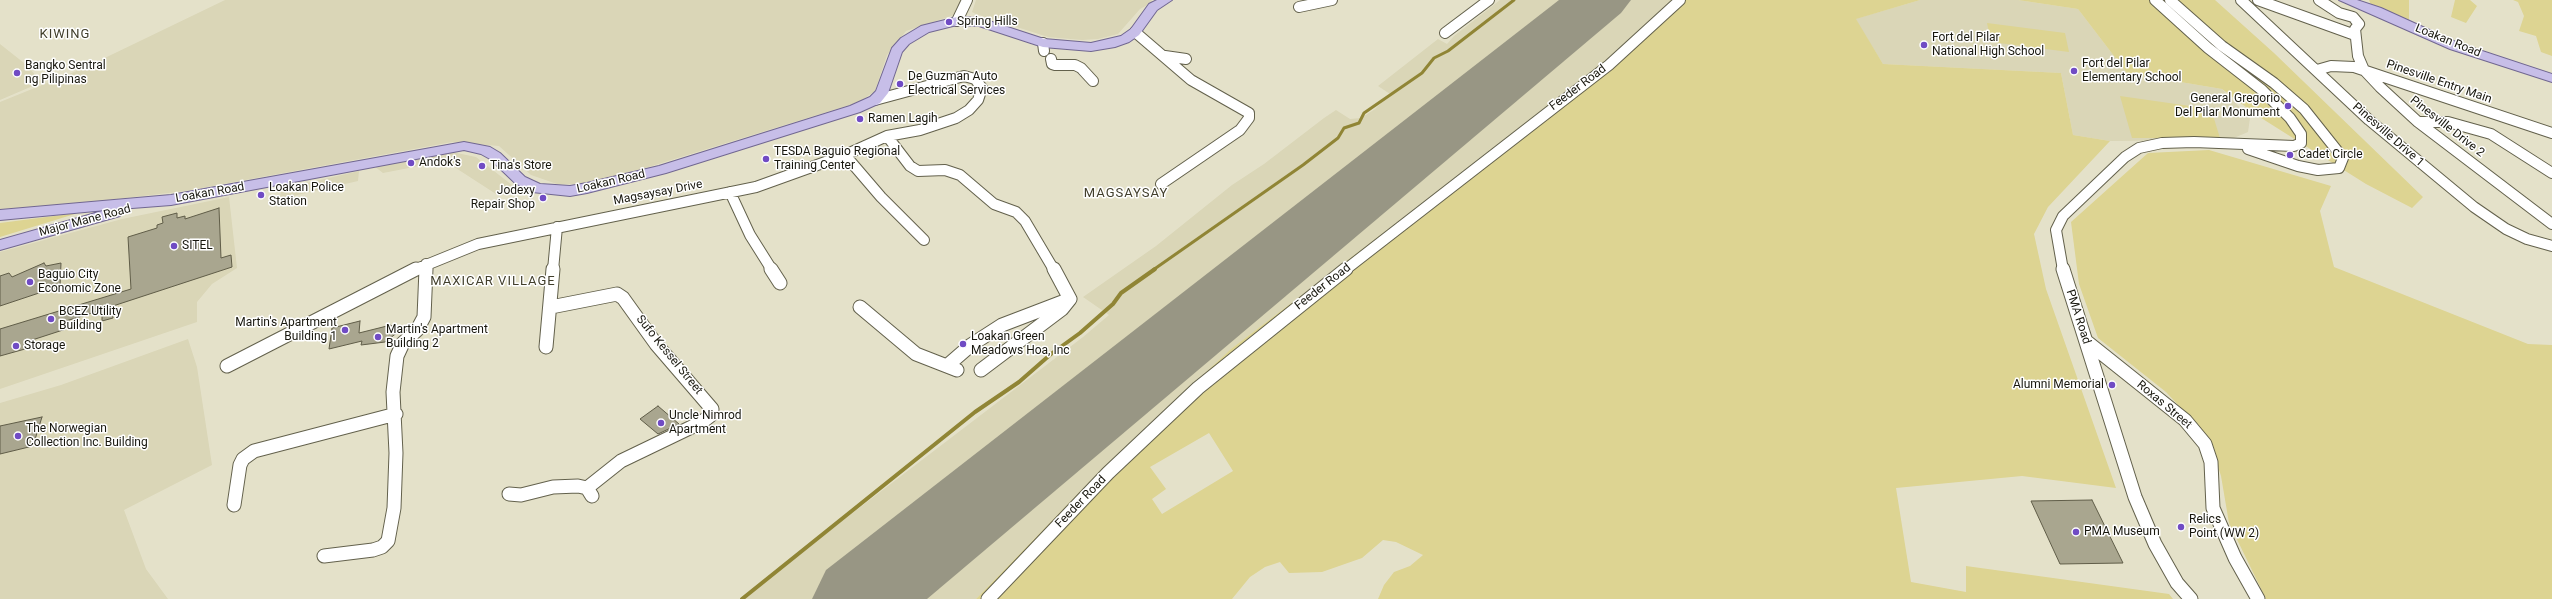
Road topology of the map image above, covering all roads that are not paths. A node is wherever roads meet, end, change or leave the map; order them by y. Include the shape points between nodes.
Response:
1 (967, 0) edge
2 (1166, 0) edge
3 (1332, 0) edge
4 (1489, 0) edge
5 (1680, 0) edge
6 (2155, 0) edge
7 (2170, 0) edge
8 (2241, 0) edge
9 (2258, 0) edge
10 (2319, 0) edge
11 (2345, 0) edge
12 (1299, 6) edge
13 (957, 21) junction
14 (1135, 32) junction
15 (2355, 32) junction
16 (1445, 33) dead end
17 (1046, 51) junction
18 (1165, 56) junction
19 (1186, 59) dead end
20 (2317, 70) junction
21 (2364, 70) junction
22 (2552, 78) edge
23 (1093, 81) dead end
24 (875, 100) junction
25 (2418, 122) junction
26 (2552, 133) edge
27 (887, 136) junction
28 (2238, 145) junction
29 (845, 155) junction
30 (2552, 173) edge
31 (1161, 184) dead end
32 (730, 192) junction
33 (171, 200) junction
34 (0, 215) edge
35 (2552, 224) edge
36 (557, 227) junction
37 (924, 240) dead end
38 (0, 244) edge
39 (2552, 246) edge
40 (426, 264) junction
41 (780, 283) dead end
42 (1070, 299) junction
43 (551, 307) junction
44 (860, 307) dead end
45 (2085, 340) junction
46 (546, 347) dead end
47 (228, 366) dead end
48 (981, 370) dead end
49 (396, 414) junction
50 (509, 494) dead end
51 (234, 505) dead end
52 (324, 556) dead end
53 (988, 599) edge
54 (2191, 599) edge
55 (2258, 599) edge

1 - 13 street
2 - 14 main road via 1153,6
3 - 12 street
4 - 16 street
5 - 53 street, Feeder Road via 1609,65 1434,199 1198,388 1108,473
6 - 28 street, PMA Road via 2208,48 2262,90 2290,118 2301,134 2301,143 2294,146
7 - 28 street, PMA Road via 2222,46 2274,83 2304,109 2343,158 2339,168 2318,170 2298,166
8 - 20 street, Pinesville Drive 1
9 - 15 street
10 - 15 street via 2339,13 2336,17
11 - 22 main road, Loakan Road via 2377,11 2454,46
13 - 17 main road via 980,22 1001,27
13 - 24 main road via 925,29 905,41 896,51 882,93
14 - 17 main road via 1125,39 1104,45
14 - 18 street
15 - 21 street, Pinesville Drive 2 via 2358,56
17 - 23 street via 1052,64 1075,65
18 - 19 street
18 - 31 street via 1191,80 1246,110 1250,118 1240,130
20 - 21 street, Pinesville Entry Main via 2342,66
20 - 39 street, Pinesville Drive 1 via 2374,125 2474,207 2506,229 2527,239
21 - 25 street, Pinesville Drive 2
21 - 26 street, Pinesville Entry Main
24 - 27 street, Magsaysay Drive via 964,76 975,78 982,88 978,100 969,110 956,118 920,130
24 - 33 main road, Loakan Road via 855,109 661,170 575,190 549,191 532,187 520,180 495,156 485,150 464,146
25 - 30 street via 2448,122 2491,134
25 - 35 street, Pinesville Drive 2
27 - 29 street, Magsaysay Drive
27 - 42 street via 910,166 918,171 945,170 960,175 994,204 1016,212 1025,221
28 - 45 street, PMA Road via 2194,142 2162,143 2139,148 2125,157 2063,216 2056,230 2059,256
29 - 32 street, Magsaysay Drive via 787,178
29 - 37 street
32 - 36 street, Magsaysay Drive
32 - 41 street via 750,235
33 - 34 main road, Loakan Road
33 - 38 main road, Major Mane Road
36 - 40 street, Magsaysay Drive via 478,244
36 - 43 street
40 - 47 street, Magsaysay Drive
40 - 49 street via 424,317 417,330 403,343 397,356 393,392
42 - 44 street via 1002,325 971,346 953,368 916,354
42 - 48 street via 1062,309
43 - 46 street
43 - 50 street, Sufo Kessel Street via 617,294 623,298 656,344 712,409 711,415 702,422 621,461 589,492 578,486 553,487 521,495
45 - 54 street, PMA Road via 2136,497 2155,544 2177,583
45 - 55 street, Roxas Street via 2185,420 2205,444 2211,462 2214,508
49 - 51 street via 254,451 243,459 240,465
49 - 52 street via 394,508 388,541 374,550

